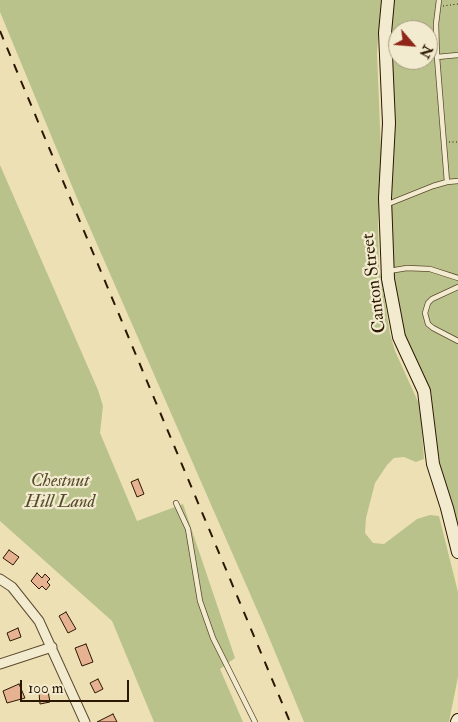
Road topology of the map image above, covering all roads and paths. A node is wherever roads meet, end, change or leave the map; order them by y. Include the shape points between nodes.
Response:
1 (388, 0) edge
2 (439, 0) edge
3 (458, 4) edge
4 (438, 7) junction
5 (436, 20) edge
6 (458, 54) edge
7 (438, 58) edge
8 (438, 70) edge
9 (458, 142) edge
10 (444, 143) junction
11 (458, 181) edge
12 (447, 182) junction
13 (385, 204) junction
14 (388, 272) junction
15 (458, 278) edge
16 (458, 287) edge
17 (458, 341) edge
18 (176, 503) dead end
19 (455, 526) edge
20 (458, 552) edge
21 (0, 579) edge
22 (52, 647) junction
23 (0, 664) edge
24 (85, 722) edge
25 (255, 722) edge

1 - 13 street, Canton Street via 385,39 389,123
2 - 4 lane
3 - 4 path
4 - 5 lane
6 - 7 lane
8 - 10 lane
9 - 10 path
10 - 12 lane
11 - 12 lane
12 - 13 lane
13 - 14 street, Canton Street
14 - 15 lane via 430,268
14 - 19 street, Canton Street via 399,337 424,391 433,464
16 - 17 lane via 432,299 425,313 428,324
18 - 25 lane via 188,529 200,601 214,638
19 - 20 street, Canton Street
21 - 22 street via 12,587 32,610
22 - 23 street
22 - 24 street

